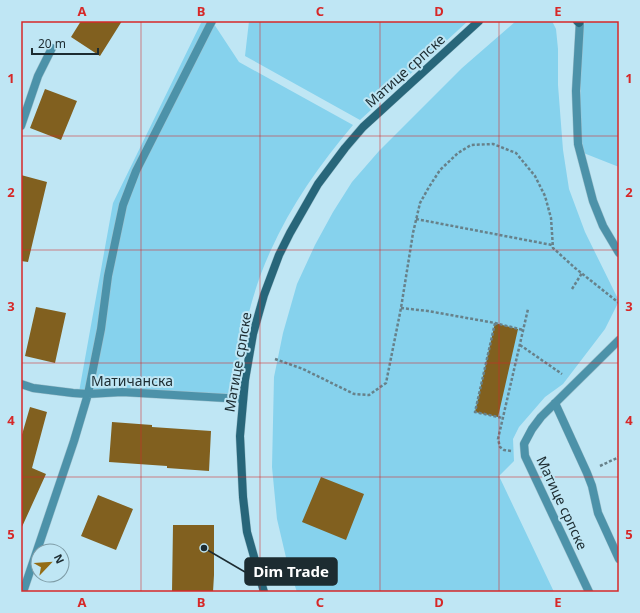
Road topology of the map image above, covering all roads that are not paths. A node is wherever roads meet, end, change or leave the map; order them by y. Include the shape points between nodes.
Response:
1 (212, 21) edge
2 (479, 21) edge
3 (579, 22) edge
4 (52, 48) dead end
5 (21, 126) edge
6 (619, 253) edge
7 (619, 340) edge
8 (21, 384) edge
9 (88, 394) junction
10 (243, 399) junction
11 (555, 403) junction
12 (619, 559) edge
13 (24, 592) edge
14 (264, 592) edge
15 (589, 592) edge

1 - 9 street via 136,171 123,204
2 - 10 main road, Матице српске via 363,127 318,184 279,255 264,295 253,334
3 - 6 street via 576,91 578,144 592,201
4 - 5 street via 38,76
7 - 11 street, Матице српске
8 - 9 street, Матичанска via 56,392
9 - 10 street, Матичанска via 122,392
9 - 13 street
10 - 14 main road, Матице српске via 240,436 243,497 247,532
11 - 12 street via 587,473 598,513
11 - 15 street, Матице српске via 532,428 524,444 525,456

